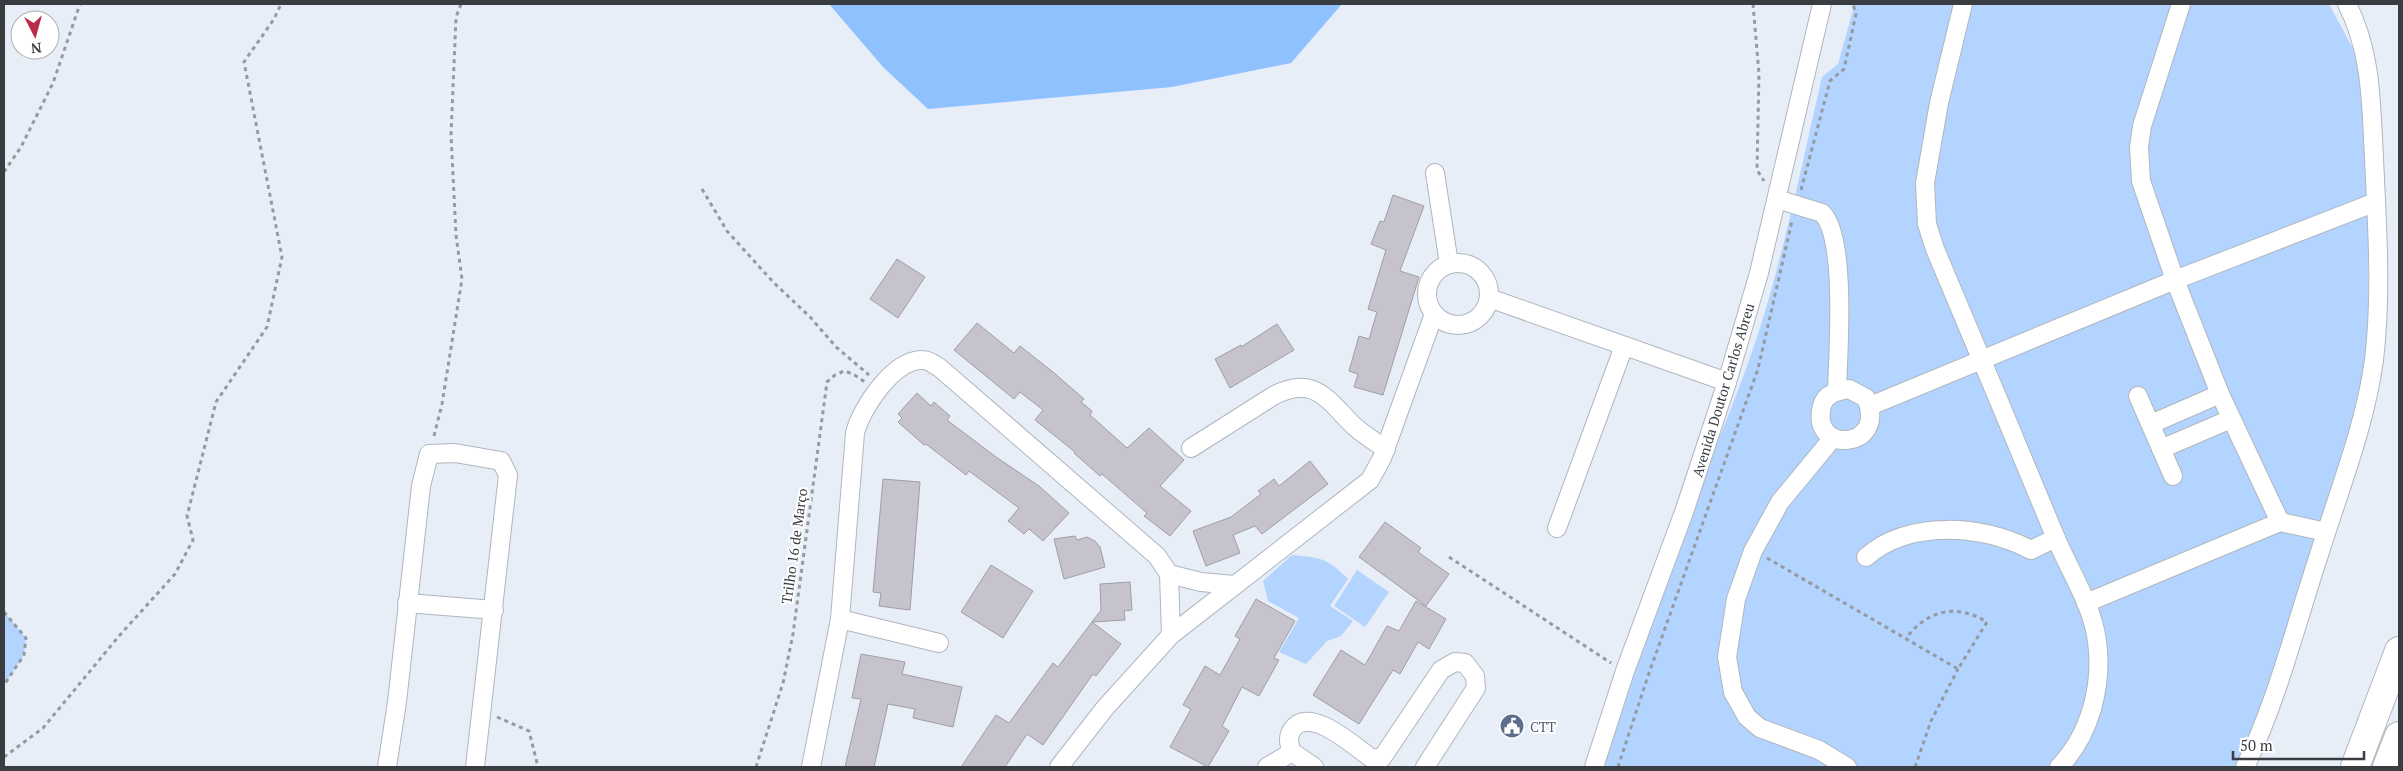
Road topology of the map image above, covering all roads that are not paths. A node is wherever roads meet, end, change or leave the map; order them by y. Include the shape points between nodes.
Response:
1 (1822, 4) edge
2 (1964, 4) edge
3 (2181, 4) edge
4 (2347, 4) edge
5 (1435, 173) dead end
6 (1777, 199) junction
7 (2376, 202) junction
8 (1449, 264) junction
9 (2175, 280) junction
10 (1489, 298) junction
11 (1434, 314) junction
12 (1624, 346) junction
13 (1982, 358) junction
14 (1727, 382) junction
15 (1837, 391) junction
16 (2220, 394) junction
17 (2138, 396) dead end
18 (1870, 406) junction
19 (2230, 419) junction
20 (2151, 424) junction
21 (1832, 439) junction
22 (1191, 448) dead end
23 (1386, 449) junction
24 (2161, 449) junction
25 (2173, 476) dead end
26 (2280, 522) junction
27 (1557, 528) dead end
28 (2326, 532) junction
29 (2056, 538) junction
30 (1866, 557) dead end
31 (1169, 574) junction
32 (1234, 585) junction
33 (406, 603) junction
34 (2086, 603) junction
35 (494, 610) junction
36 (840, 619) junction
37 (1170, 635) junction
38 (939, 643) dead end
39 (2399, 651) edge
40 (2399, 736) edge
41 (1292, 752) junction
42 (387, 767) edge
43 (475, 767) edge
44 (811, 767) edge
45 (1059, 767) edge
46 (1267, 767) edge
47 (1314, 767) edge
48 (1425, 767) edge
49 (1594, 767) edge
50 (1847, 767) edge
51 (2059, 767) edge
52 (2245, 767) edge
53 (2355, 767) edge
54 (2387, 767) edge

1 - 6 street, Avenida Doutor Carlos Abreu
2 - 13 street via 1940,103 1924,192 1927,224 1935,249
3 - 9 street via 2142,126 2139,148 2141,181
4 - 7 street via 2368,61
5 - 8 street
6 - 14 street, Avenida Doutor Carlos Abreu
6 - 15 street via 1822,213 1833,229 1837,259
7 - 9 street
7 - 28 street via 2379,290 2374,362 2361,421
8 - 10 street via 1459,263 1478,270 1488,287
8 - 11 street via 1436,272 1428,285 1429,305
9 - 13 street
9 - 16 street
10 - 11 street via 1486,308 1472,322 1452,324
10 - 12 street
11 - 23 street
12 - 14 street
12 - 27 street
13 - 18 street
13 - 29 street
14 - 49 street, Avenida Doutor Carlos Abreu
15 - 18 street via 1849,389 1857,392 1866,398
15 - 21 street via 1822,404 1820,413 1825,433
16 - 19 street
16 - 20 street
17 - 20 street
18 - 21 street via 1866,431 1858,437
19 - 24 street
19 - 26 street
20 - 24 street
21 - 50 street via 1780,502 1753,551 1736,599 1728,640 1728,676 1747,718 1760,728 1819,750
22 - 23 street via 1284,390 1304,387 1319,390 1354,426
23 - 32 street via 1375,473 1365,485
24 - 25 street
26 - 28 street
26 - 34 street
28 - 52 street via 2275,690
29 - 30 street via 2031,550 1986,533 1934,530 1887,543
29 - 34 street
31 - 32 street via 1201,582
31 - 36 street via 1157,556 940,368 918,360 899,370 879,388 862,413 854,433
31 - 37 street
32 - 37 street
33 - 35 street
33 - 35 street via 421,486 429,454 455,453 501,461 508,475
33 - 42 street
34 - 51 street via 2098,656 2092,709 2077,746
35 - 43 street
36 - 38 street
36 - 44 street
37 - 45 street via 1105,708
39 - 53 highway
40 - 54 highway
41 - 46 street
41 - 47 street
41 - 48 street via 1291,732 1307,720 1320,723 1371,758 1384,757 1441,670 1455,662 1465,663 1475,676 1476,688

